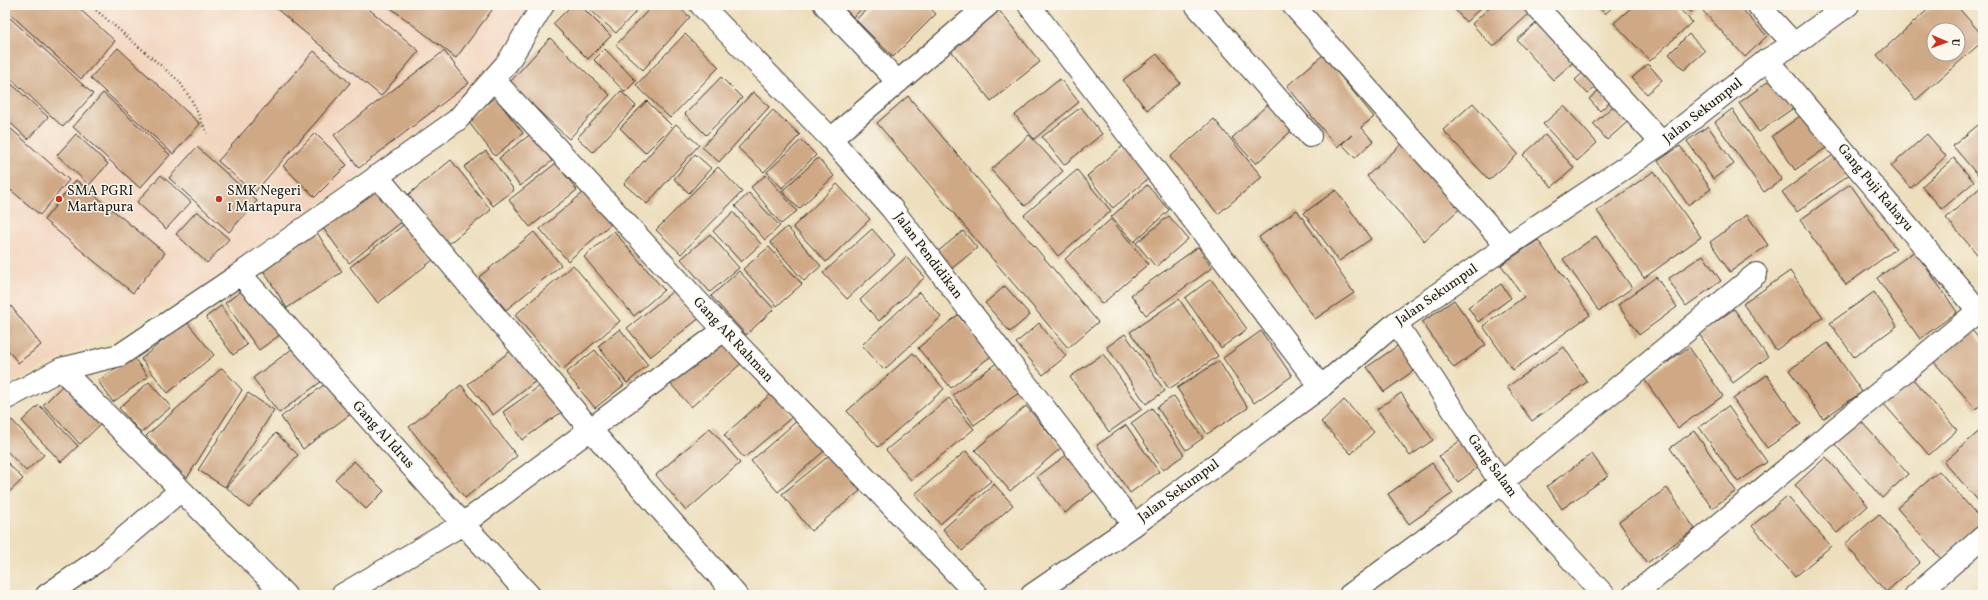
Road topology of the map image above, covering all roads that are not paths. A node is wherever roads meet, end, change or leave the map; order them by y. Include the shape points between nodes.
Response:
1 (543, 5) edge
2 (701, 5) edge
3 (825, 5) edge
4 (988, 5) edge
5 (1029, 5) edge
6 (1196, 5) edge
7 (1293, 5) edge
8 (1535, 5) edge
9 (1758, 5) edge
10 (1848, 5) edge
11 (1794, 44) junction
12 (1767, 60) junction
13 (494, 80) junction
14 (898, 82) junction
15 (1310, 136) dead end
16 (831, 139) junction
17 (1662, 143) junction
18 (377, 176) junction
19 (1507, 246) junction
20 (240, 274) junction
21 (1756, 274) dead end
22 (1982, 311) edge
23 (1396, 323) junction
24 (724, 330) junction
25 (61, 369) junction
26 (1321, 387) junction
27 (5, 399) edge
28 (590, 429) junction
29 (1501, 483) junction
30 (181, 490) junction
31 (463, 524) junction
32 (1134, 525) junction
33 (1983, 537) edge
34 (47, 595) edge
35 (285, 595) edge
36 (342, 595) edge
37 (528, 595) edge
38 (736, 595) edge
39 (977, 595) edge
40 (1032, 595) edge
41 (1350, 595) edge
42 (1604, 595) edge
43 (1634, 595) edge
44 (1916, 595) edge

1 - 13 street
2 - 16 street, Jalan Pendidikan
3 - 14 street
4 - 14 street
5 - 26 street
6 - 15 street
7 - 19 street
8 - 17 street
9 - 11 street
10 - 11 street, Jalan Sekumpul
11 - 12 street, Jalan Sekumpul
12 - 17 street, Jalan Sekumpul
12 - 22 street, Gang Puji Rahayu
13 - 18 street via 457,120
13 - 24 street, Gang AR Rahman
14 - 16 street
16 - 32 street, Jalan Pendidikan via 892,209
17 - 19 street, Jalan Sekumpul
18 - 20 street
18 - 28 street
19 - 23 street, Jalan Sekumpul
20 - 25 street via 120,356
20 - 31 street, Gang Al Idrus
21 - 29 street
22 - 43 street
23 - 26 street, Jalan Sekumpul
23 - 29 street, Gang Salam
24 - 28 street
24 - 39 street, Gang AR Rahman
25 - 27 street
25 - 30 street
26 - 32 street, Jalan Sekumpul
28 - 31 street
28 - 38 street
29 - 41 street
29 - 42 street, Gang Salam
30 - 34 street via 98,561
30 - 35 street
31 - 36 street
31 - 37 street, Gang Al Idrus
32 - 40 street, Jalan Sekumpul
33 - 44 street

